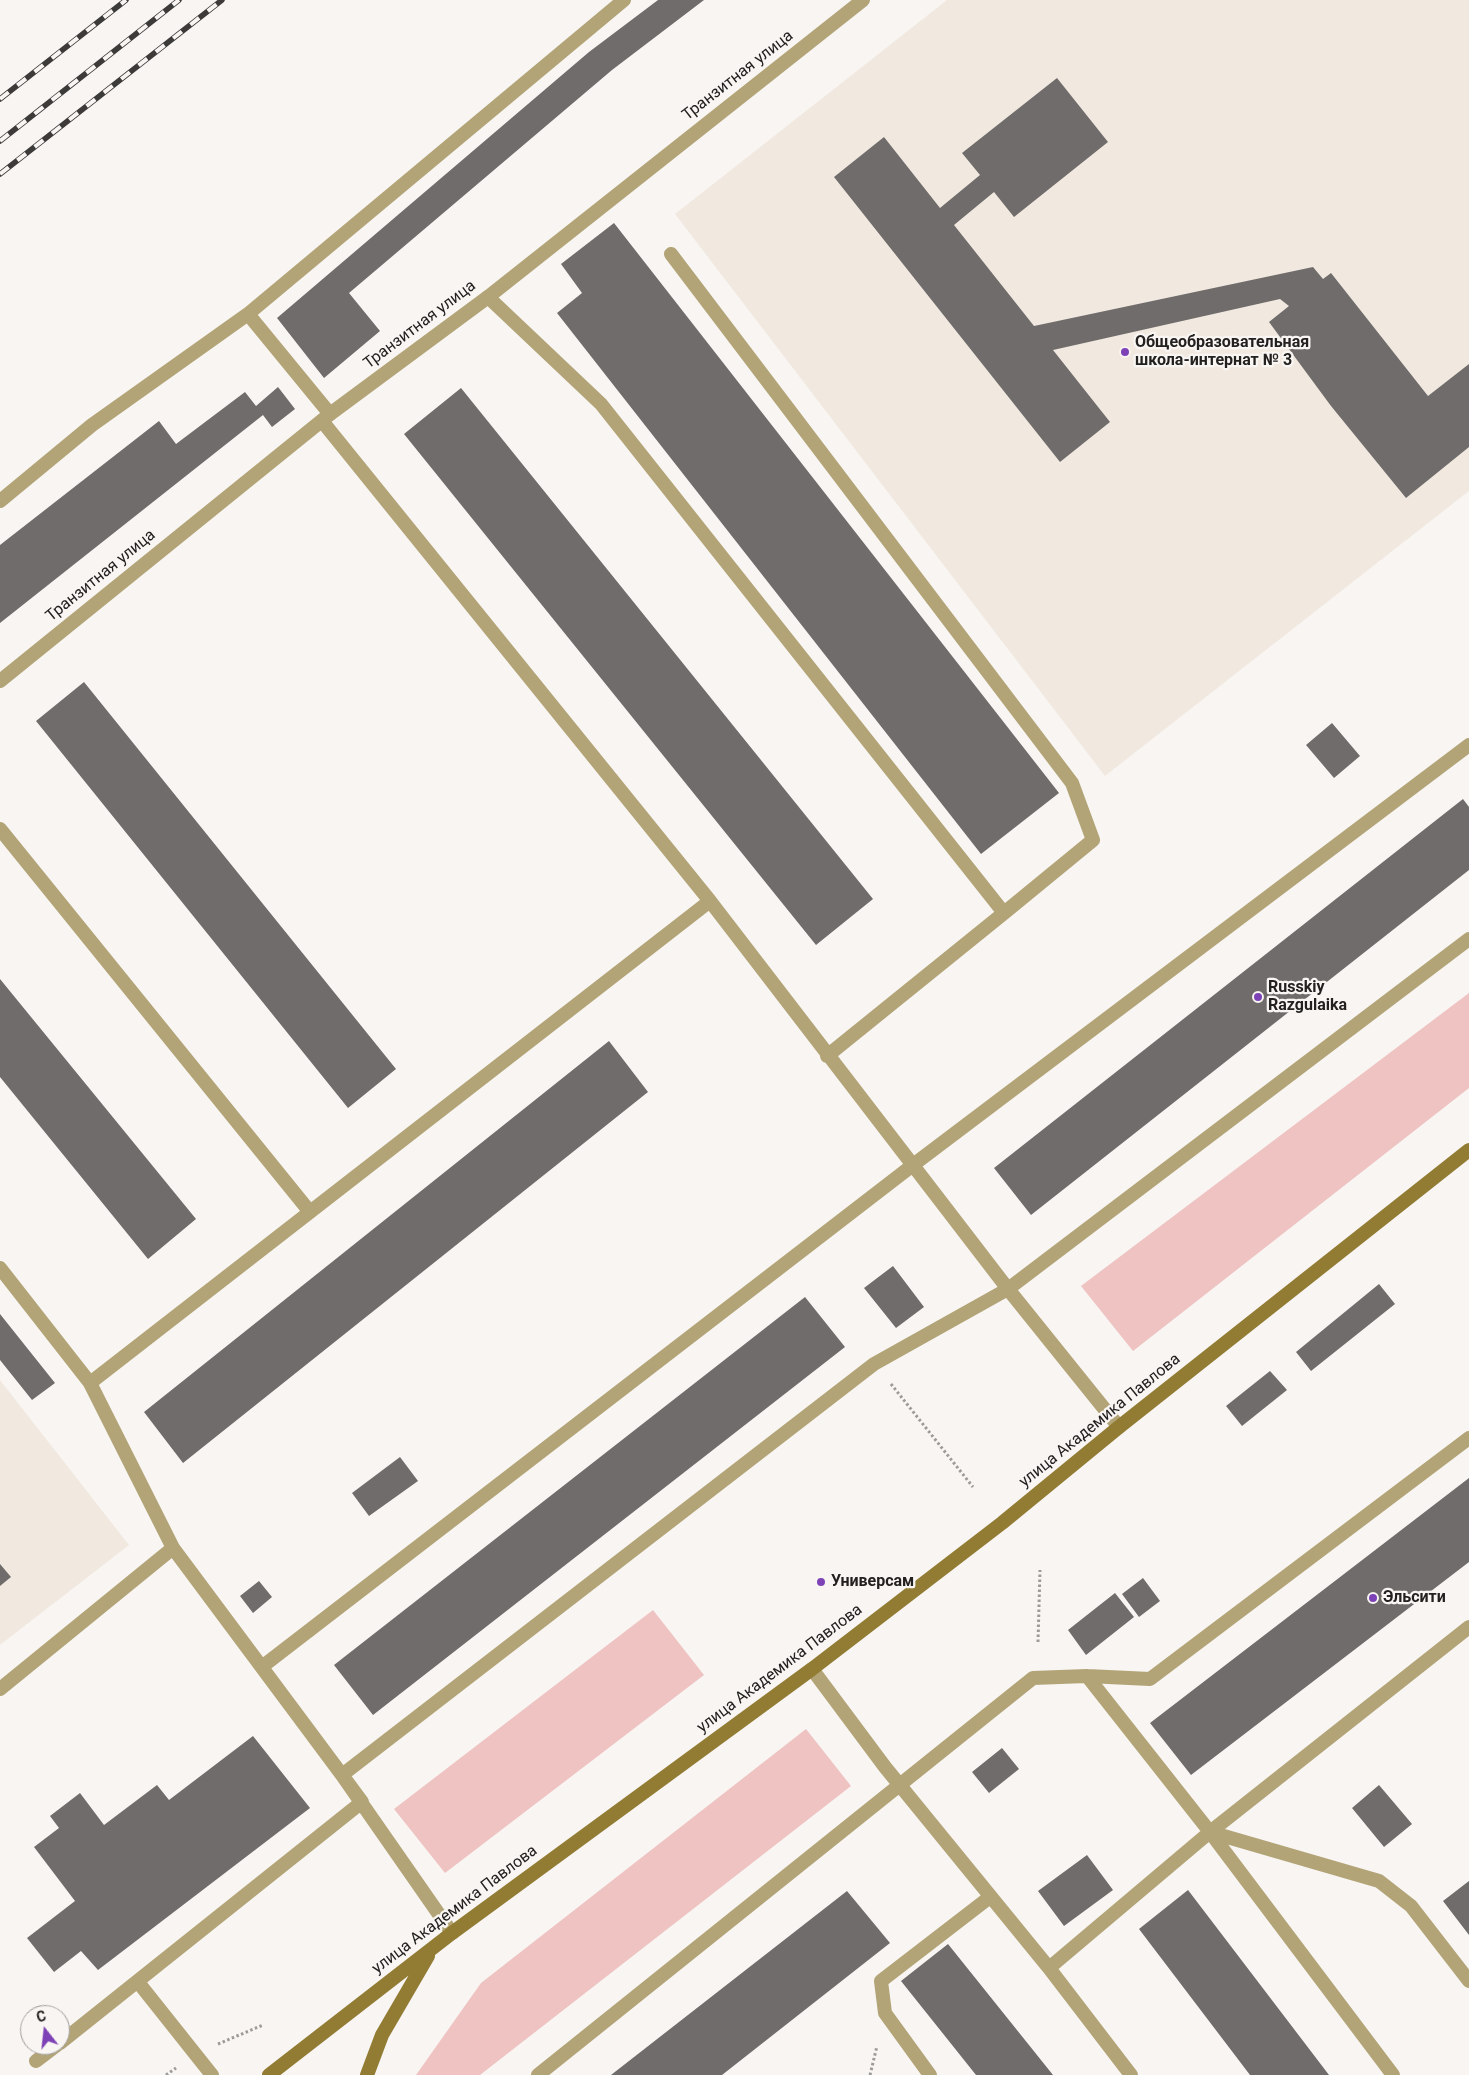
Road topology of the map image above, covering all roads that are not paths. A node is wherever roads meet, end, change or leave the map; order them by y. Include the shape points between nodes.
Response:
1 (624, 0) edge
2 (863, 0) edge
3 (671, 254) dead end
4 (488, 296) junction
5 (248, 314) junction
6 (326, 417) junction
7 (0, 501) edge
8 (0, 681) edge
9 (1469, 745) edge
10 (0, 829) edge
11 (710, 901) junction
12 (1004, 913) junction
13 (1469, 939) edge
14 (827, 1056) junction
15 (1469, 1150) edge
16 (913, 1166) junction
17 (310, 1212) junction
18 (0, 1268) edge
19 (1008, 1289) junction
20 (90, 1383) junction
21 (1119, 1427) junction
22 (1469, 1438) edge
23 (173, 1548) junction
24 (1469, 1627) edge
25 (263, 1666) junction
26 (812, 1669) junction
27 (1087, 1676) junction
28 (0, 1689) edge
29 (342, 1774) junction
30 (900, 1785) junction
31 (362, 1802) junction
32 (1210, 1832) junction
33 (990, 1897) junction
34 (452, 1933) junction
35 (432, 1948) junction
36 (1049, 1968) junction
37 (1469, 1981) edge
38 (138, 1982) junction
39 (70, 2034) edge
40 (44, 2055) edge
41 (36, 2061) dead end
42 (212, 2075) edge
43 (269, 2075) edge
44 (366, 2075) edge
45 (538, 2075) edge
46 (930, 2075) edge
47 (1131, 2075) edge
48 (1392, 2075) edge

1 - 5 street
2 - 4 street, Транзитная улица
3 - 12 street via 1072,783 1093,840
4 - 6 street, Транзитная улица
4 - 12 street via 601,404
5 - 6 street
5 - 7 street via 92,424
6 - 8 street, Транзитная улица
6 - 11 street
9 - 16 street
10 - 17 street
11 - 14 street
11 - 17 street
12 - 14 street
13 - 19 street
14 - 16 street
15 - 21 main road, улица Академика Павлова
16 - 19 street
16 - 25 street
17 - 20 street
18 - 20 street
19 - 21 street
19 - 29 street via 874,1364
20 - 23 street
21 - 26 main road, улица Академика Павлова via 1002,1523
22 - 27 street via 1150,1679
23 - 25 street
23 - 28 street
24 - 32 street
25 - 29 street
26 - 30 street
26 - 34 main road, улица Академика Павлова
27 - 30 street via 1033,1678
27 - 32 street
29 - 31 street
30 - 33 street
30 - 45 street
31 - 34 street
31 - 38 street
32 - 36 street
32 - 37 street via 1379,1881 1411,1906
32 - 48 street
33 - 36 street
33 - 46 street via 881,1981 885,2013
34 - 35 main road, улица Академика Павлова
35 - 43 main road, улица Академика Павлова
35 - 44 main road via 382,2035
36 - 47 street
38 - 39 street
38 - 42 street
40 - 41 street

